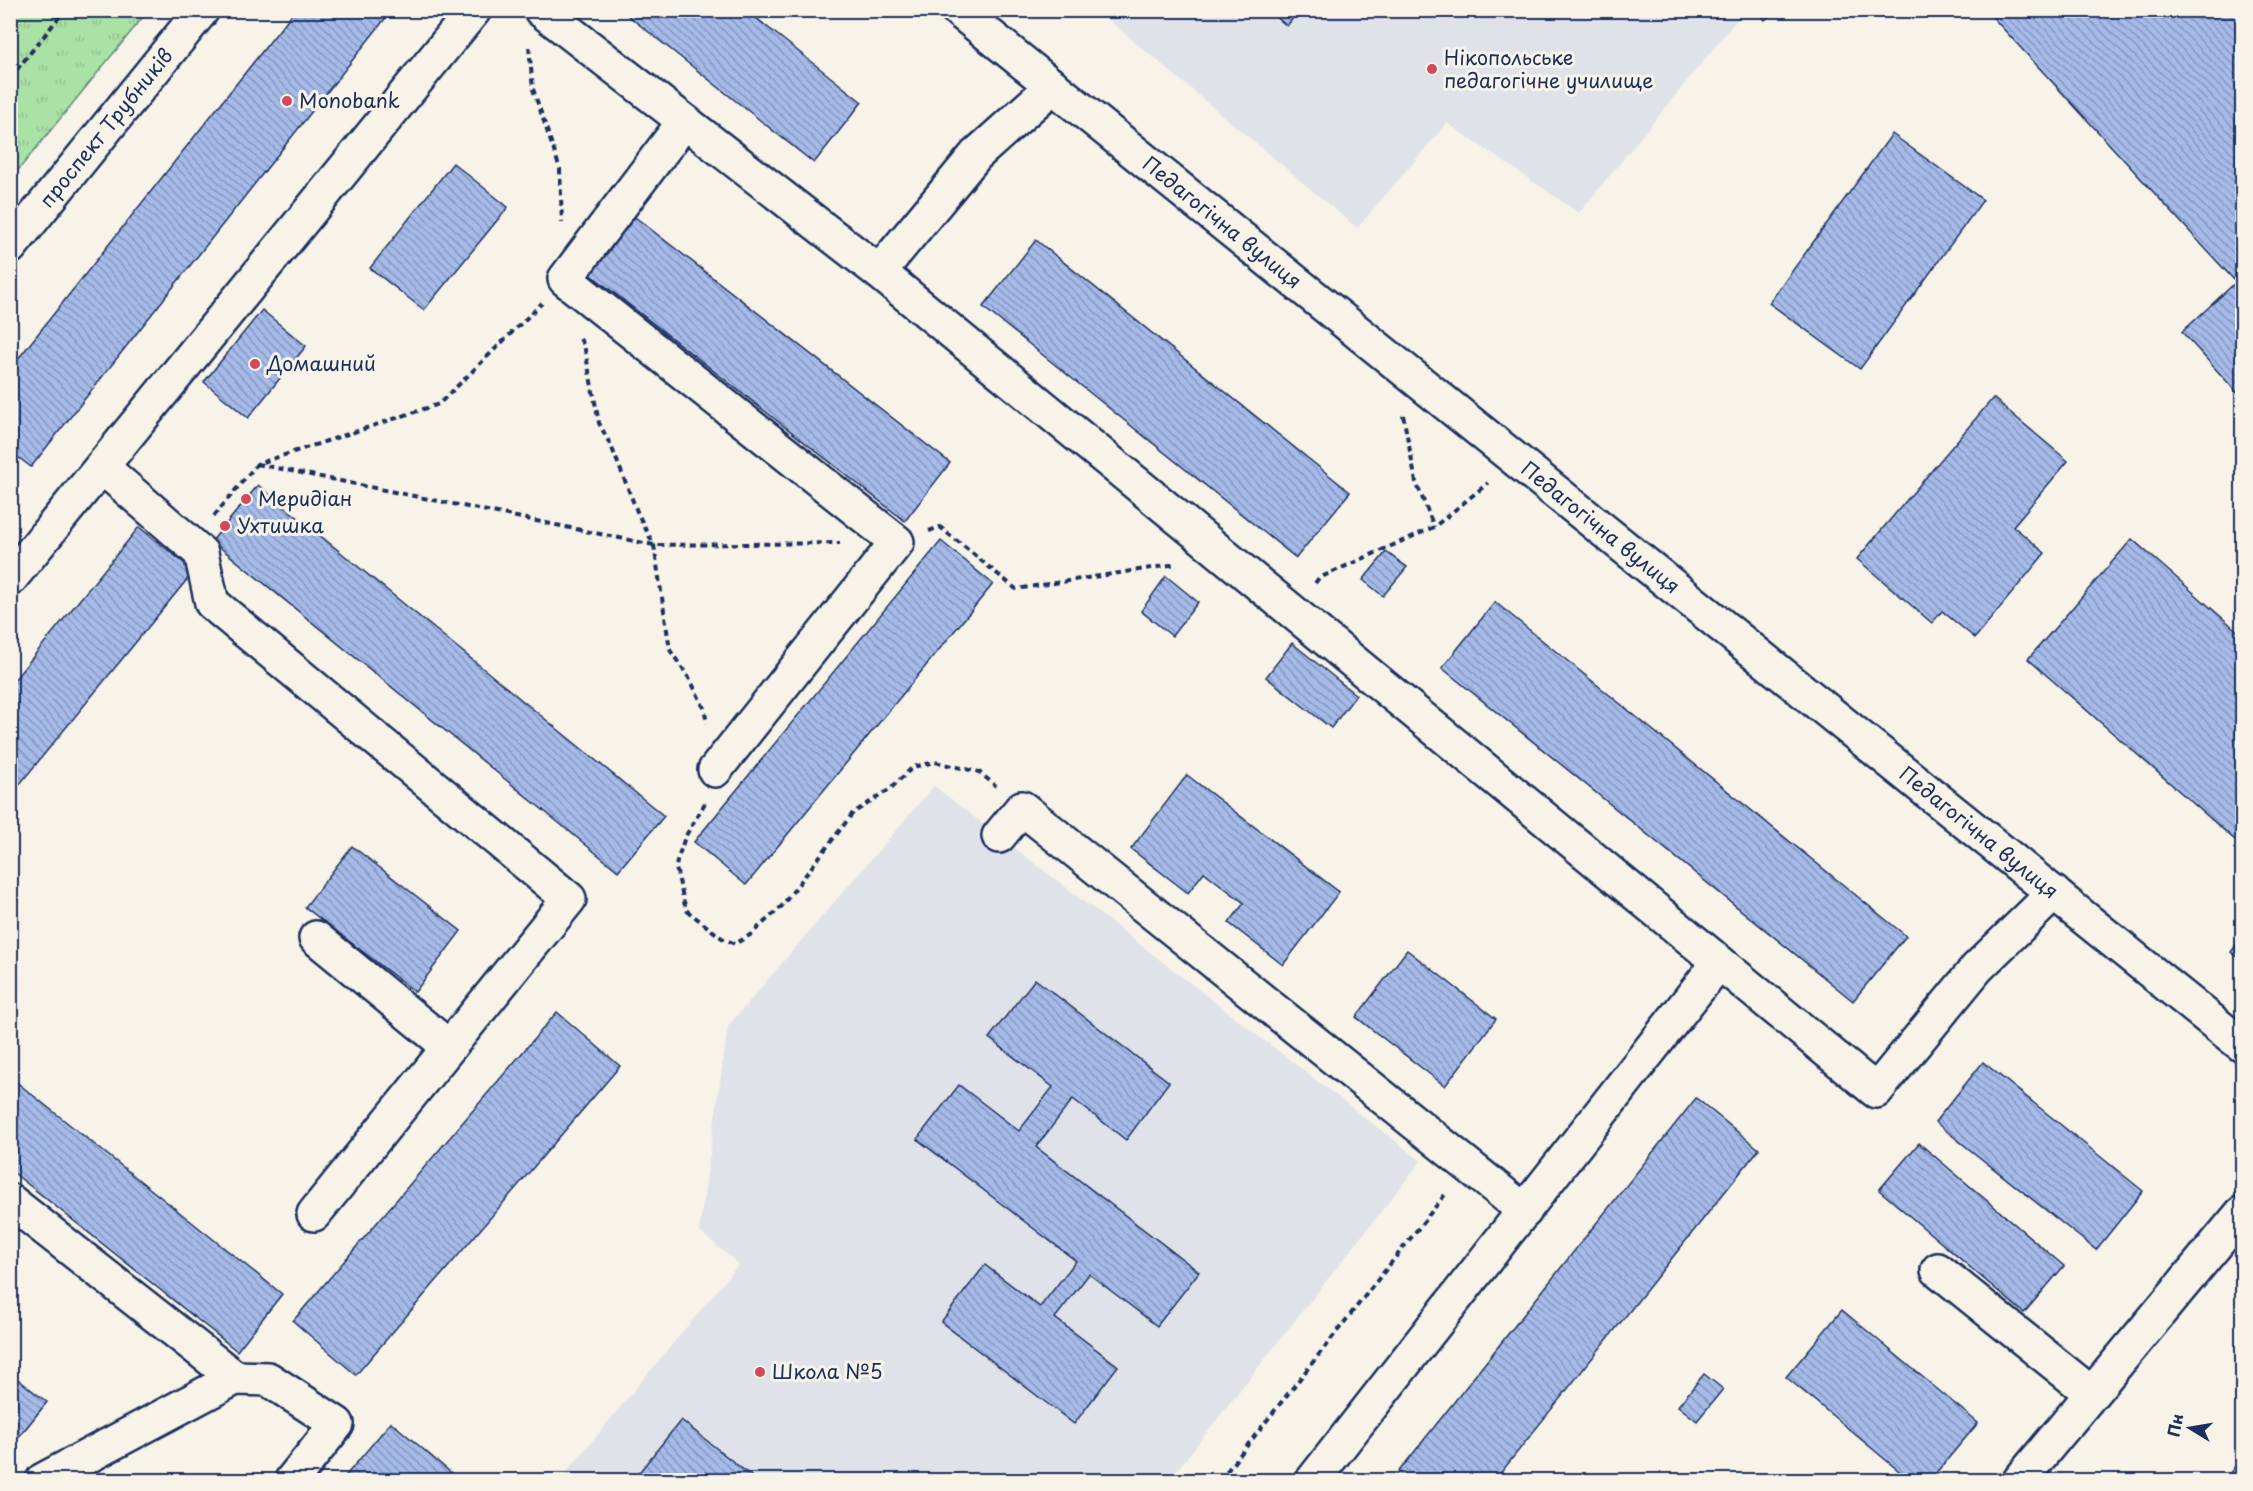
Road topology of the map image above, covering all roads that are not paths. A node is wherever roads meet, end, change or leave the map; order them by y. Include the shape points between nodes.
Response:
1 (202, 10) edge
2 (474, 10) edge
3 (541, 10) edge
4 (958, 10) edge
5 (1053, 86) junction
6 (684, 122) junction
7 (10, 247) edge
8 (879, 272) junction
9 (102, 467) junction
10 (10, 579) edge
11 (715, 770) road end
12 (999, 836) dead end
13 (2054, 893) junction
14 (316, 938) dead end
15 (1719, 962) junction
16 (2242, 1045) edge
17 (449, 1047) junction
18 (10, 1201) edge
19 (1525, 1211) junction
20 (2242, 1213) edge
21 (314, 1214) dead end
22 (1938, 1269) dead end
23 (235, 1378) junction
24 (2091, 1394) junction
25 (43, 1480) edge
26 (292, 1480) edge
27 (1313, 1480) edge
28 (2020, 1480) edge

1 - 7 main road, проспект Трубників
2 - 9 main road
3 - 6 main road
4 - 5 main road, Педагогічна вулиця
5 - 8 main road via 976,155
5 - 13 main road, Педагогічна вулиця
6 - 8 main road
6 - 11 main road via 566,279 897,542
8 - 15 main road
9 - 10 main road
9 - 17 main road via 201,553 212,603 569,898
12 - 19 main road via 1022,808
13 - 15 main road via 1977,968 1876,1091
13 - 16 main road, Педагогічна вулиця
14 - 17 main road
15 - 19 main road
17 - 21 main road
18 - 23 main road
19 - 27 main road
20 - 24 main road
22 - 24 main road
23 - 25 main road
23 - 26 main road via 268,1379 337,1424
24 - 28 main road

